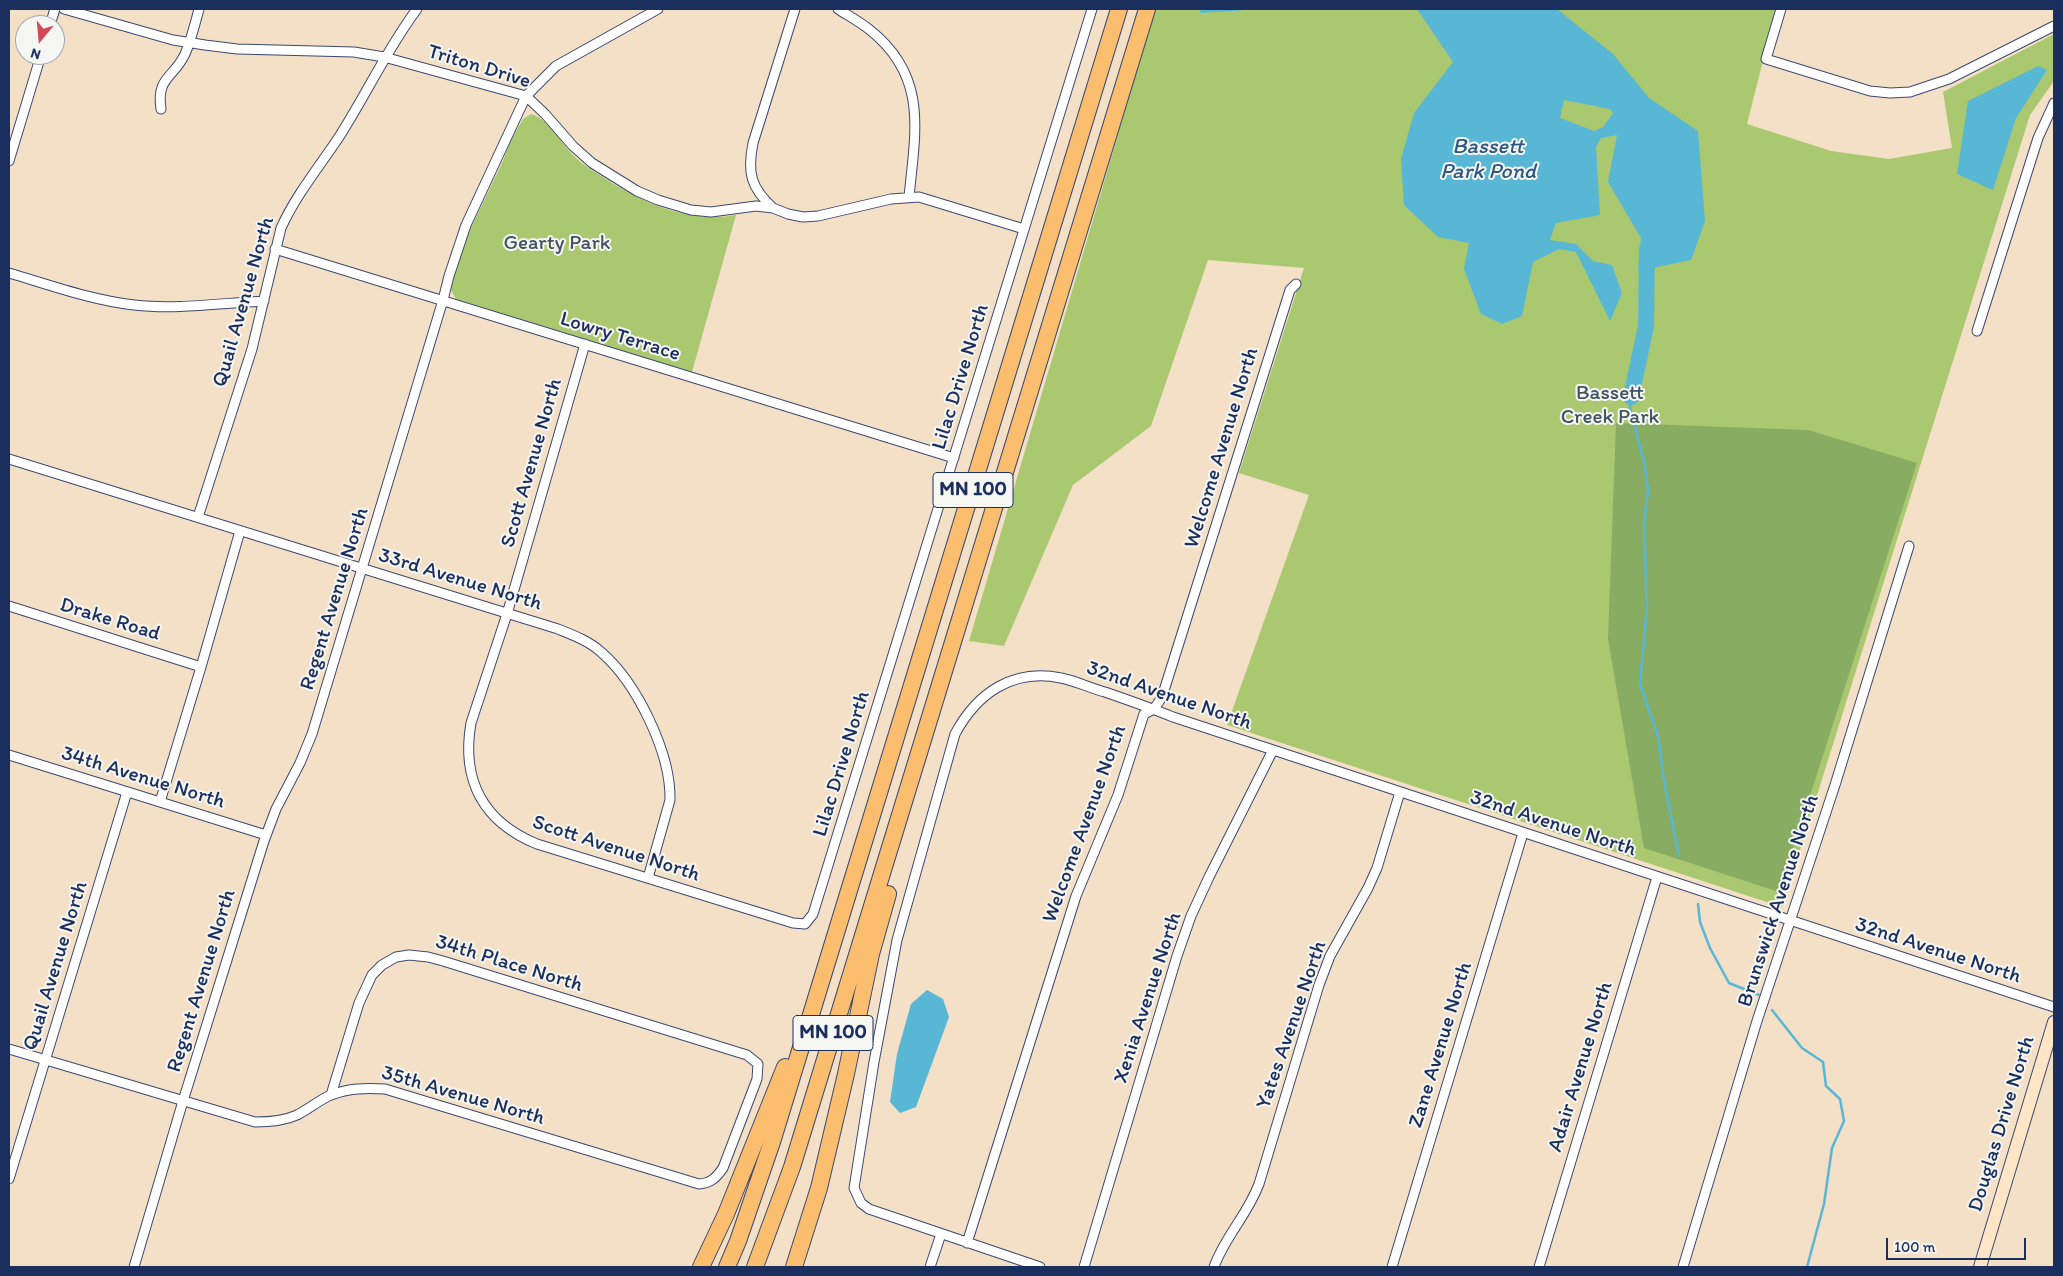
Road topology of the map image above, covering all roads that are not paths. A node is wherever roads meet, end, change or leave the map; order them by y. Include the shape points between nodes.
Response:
1 (64, 9) edge
2 (199, 9) edge
3 (417, 9) edge
4 (658, 9) edge
5 (795, 9) edge
6 (838, 9) edge
7 (1092, 9) edge
8 (1120, 9) edge
9 (1147, 9) edge
10 (1782, 9) edge
11 (2054, 26) edge
12 (189, 43) junction
13 (384, 58) junction
14 (38, 65) edge
15 (526, 96) junction
16 (2054, 103) edge
17 (161, 109) dead end
18 (9, 161) edge
19 (909, 198) junction
20 (773, 208) junction
21 (1024, 229) junction
22 (275, 250) junction
23 (9, 273) edge
24 (1296, 284) dead end
25 (443, 300) junction
26 (264, 301) junction
27 (1977, 331) dead end
28 (585, 344) junction
29 (954, 458) junction
30 (9, 459) edge
31 (198, 517) junction
32 (240, 531) junction
33 (1909, 546) dead end
34 (363, 568) junction
35 (9, 606) edge
36 (507, 614) junction
37 (201, 667) junction
38 (1154, 709) junction
39 (1273, 750) junction
40 (9, 756) edge
41 (127, 792) junction
42 (1400, 792) junction
43 (906, 798) junction
44 (160, 802) junction
45 (1523, 833) junction
46 (266, 835) junction
47 (1657, 877) junction
48 (648, 878) junction
49 (1790, 920) junction
50 (805, 924) joint
51 (825, 970) junction
52 (2054, 1007) edge
53 (2054, 1022) edge
54 (9, 1049) edge
55 (45, 1060) junction
56 (331, 1095) junction
57 (183, 1101) junction
58 (9, 1179) edge
59 (708, 1183) joint
60 (941, 1234) junction
61 (968, 1243) junction
62 (134, 1267) edge
63 (701, 1267) edge
64 (727, 1267) edge
65 (755, 1267) edge
66 (794, 1267) edge
67 (930, 1267) edge
68 (1040, 1267) edge
69 (1084, 1267) edge
70 (1214, 1267) edge
71 (1392, 1267) edge
72 (1539, 1267) edge
73 (1682, 1267) edge
74 (1980, 1267) edge

1 - 12 street, Triton Drive
2 - 12 street
3 - 13 street, Quail Avenue North
4 - 15 street, Regent Avenue North via 556,66
5 - 20 street via 750,158 755,186
6 - 19 street via 870,30 887,46 909,84 916,128
7 - 21 street, Lilac Drive North
8 - 51 highway, MN 100
9 - 43 highway, MN 100
10 - 11 street via 1766,59 1870,91 1890,93 1910,92 1949,79
12 - 13 street, Triton Drive via 237,49 354,52
12 - 17 street via 162,86
13 - 15 street, Triton Drive
13 - 22 street, Quail Avenue North via 338,137 289,210
14 - 18 street
15 - 20 street, Triton Drive via 592,164 658,200 711,212 756,206
15 - 25 street, Regent Avenue North via 466,224
16 - 27 street via 2038,138
19 - 20 street, Triton Drive via 891,199 818,216 803,217
19 - 21 street, Triton Drive via 919,197
21 - 29 street, Lilac Drive North
22 - 25 street, Lowry Terrace
22 - 26 street, Quail Avenue North
23 - 26 street via 101,299 135,305
24 - 38 street, Welcome Avenue North via 1290,290 1162,697
25 - 28 street, Lowry Terrace
25 - 34 street, Regent Avenue North
26 - 31 street, Quail Avenue North via 252,349
28 - 29 street, Lowry Terrace
28 - 36 street, Scott Avenue North
29 - 50 street, Lilac Drive North via 813,914
30 - 31 street, 33rd Avenue North
31 - 32 street, 33rd Avenue North
32 - 34 street, 33rd Avenue North
32 - 37 street
33 - 49 street, Brunswick Avenue North
34 - 36 street, 33rd Avenue North
34 - 46 street, Regent Avenue North via 312,734
35 - 37 street, Drake Road
36 - 48 street, 33rd Avenue North via 580,638 600,651 632,686 660,746 670,787 668,813
36 - 48 street, Scott Avenue North via 470,723 467,742 472,780 480,797 504,826 520,836
37 - 44 street
38 - 39 street, 32nd Avenue North
38 - 60 street, 32nd Avenue North via 1062,678 1018,678 999,686 974,705 955,734 897,940 854,1179 856,1196 869,1209
38 - 61 street, Welcome Avenue North via 1144,714 1118,795 1076,896
39 - 42 street, 32nd Avenue North
39 - 69 street, Xenia Avenue North via 1192,916
40 - 41 street, 34th Avenue North
41 - 44 street, 34th Avenue North
41 - 55 street, Quail Avenue North
42 - 45 street, 32nd Avenue North
42 - 70 street, Yates Avenue North via 1377,868 1330,956 1319,985 1254,1197 1225,1242
43 - 65 highway, MN 100 via 792,1167
43 - 66 highway via 893,876 869,962 819,1188
44 - 46 street, 34th Avenue North
45 - 47 street, 32nd Avenue North
45 - 71 street, Zane Avenue North
46 - 57 street, Regent Avenue North
47 - 49 street, 32nd Avenue North
47 - 72 street, Adair Avenue North
48 - 50 street, Scott Avenue North
49 - 52 street, 32nd Avenue North
49 - 73 street, Brunswick Avenue North
51 - 63 highway via 726,1214
51 - 64 highway, MN 100 via 772,1142
53 - 74 street, Douglas Drive North
54 - 55 street, 35th Avenue North
55 - 57 street, 35th Avenue North
55 - 58 street, Quail Avenue North
56 - 57 street, 35th Avenue North via 297,1115 269,1122 240,1118
56 - 59 street, 35th Avenue North via 345,1090 385,1089 690,1183
56 - 59 street, 34th Place North via 360,1002 372,975 396,957 428,957 747,1055 758,1064 757,1080 722,1168
57 - 62 street, Regent Avenue North
60 - 61 street
60 - 67 street
61 - 68 street

